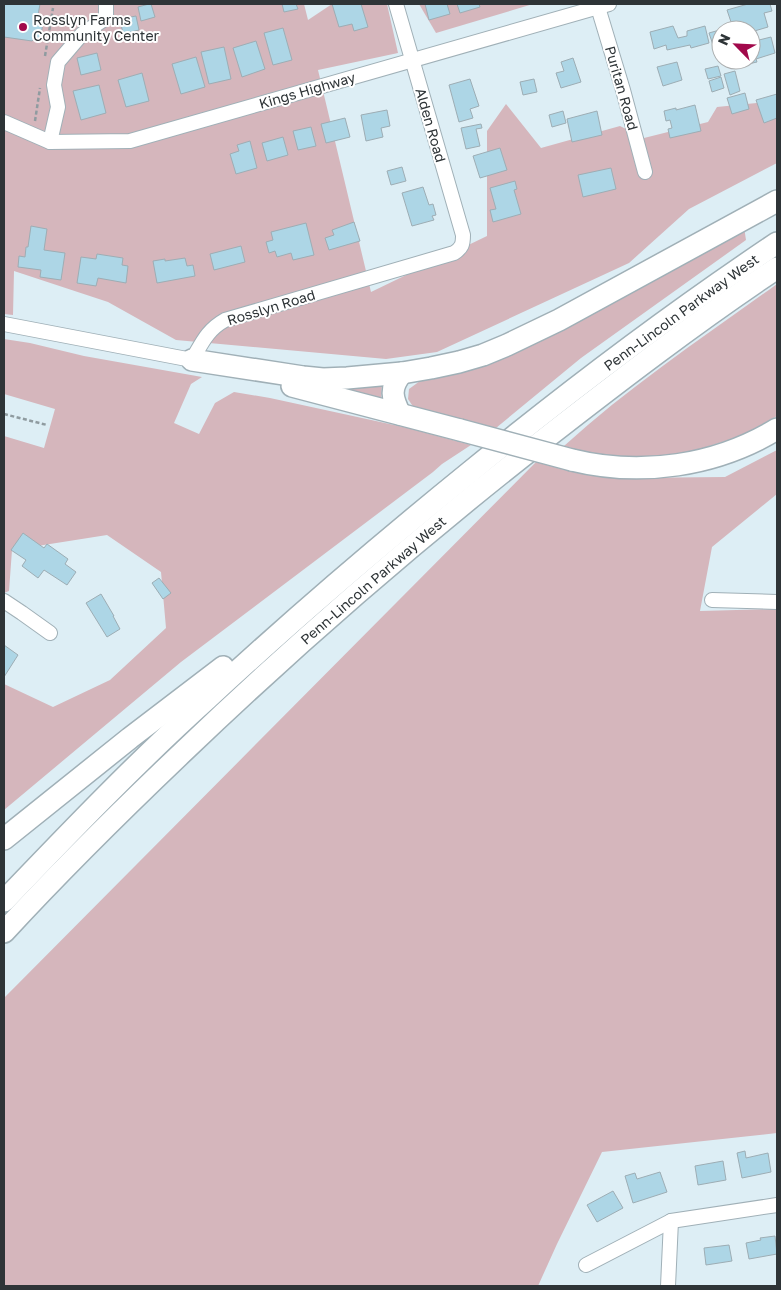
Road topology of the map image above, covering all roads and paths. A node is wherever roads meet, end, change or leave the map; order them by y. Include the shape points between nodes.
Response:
1 (106, 4) edge
2 (396, 4) edge
3 (601, 5) edge
4 (412, 60) junction
5 (4, 122) edge
6 (50, 142) junction
7 (645, 172) dead end
8 (777, 202) edge
9 (777, 243) edge
10 (462, 246) joint
11 (777, 268) edge
12 (4, 324) edge
13 (192, 360) junction
14 (402, 373) junction
15 (4, 414) edge
16 (400, 414) junction
17 (47, 425) dead end
18 (777, 429) edge
19 (356, 566) junction
20 (712, 600) dead end
21 (4, 601) edge
22 (777, 602) edge
23 (50, 633) dead end
24 (4, 838) edge
25 (4, 900) edge
26 (4, 932) edge
27 (777, 1205) edge
28 (671, 1221) junction
29 (586, 1265) dead end
30 (668, 1286) edge

1 - 6 street via 106,18 82,34 58,62 48,82 58,107
2 - 4 street, Alden Road
3 - 4 street, Kings Highway
3 - 7 street, Puritan Road
4 - 6 street, Kings Highway via 130,141
4 - 10 street, Alden Road via 463,234
5 - 6 street, Kings Highway
8 - 14 highway via 560,320 507,345 459,362
9 - 19 highway, Penn-Lincoln Parkway West via 592,376
10 - 13 street, Rosslyn Road via 454,253 225,320 209,332
11 - 26 highway, Penn-Lincoln Parkway West via 604,392 447,516 370,582 294,648 147,786
12 - 13 street
13 - 14 highway via 323,379
13 - 16 highway
14 - 16 highway via 392,394
15 - 17 path
16 - 18 highway, bridge via 572,460 627,468 686,464 708,459 750,444
19 - 24 highway
19 - 25 highway, Penn-Lincoln Parkway West via 205,700
20 - 22 street
21 - 23 street
27 - 28 street
28 - 29 street
28 - 30 street

